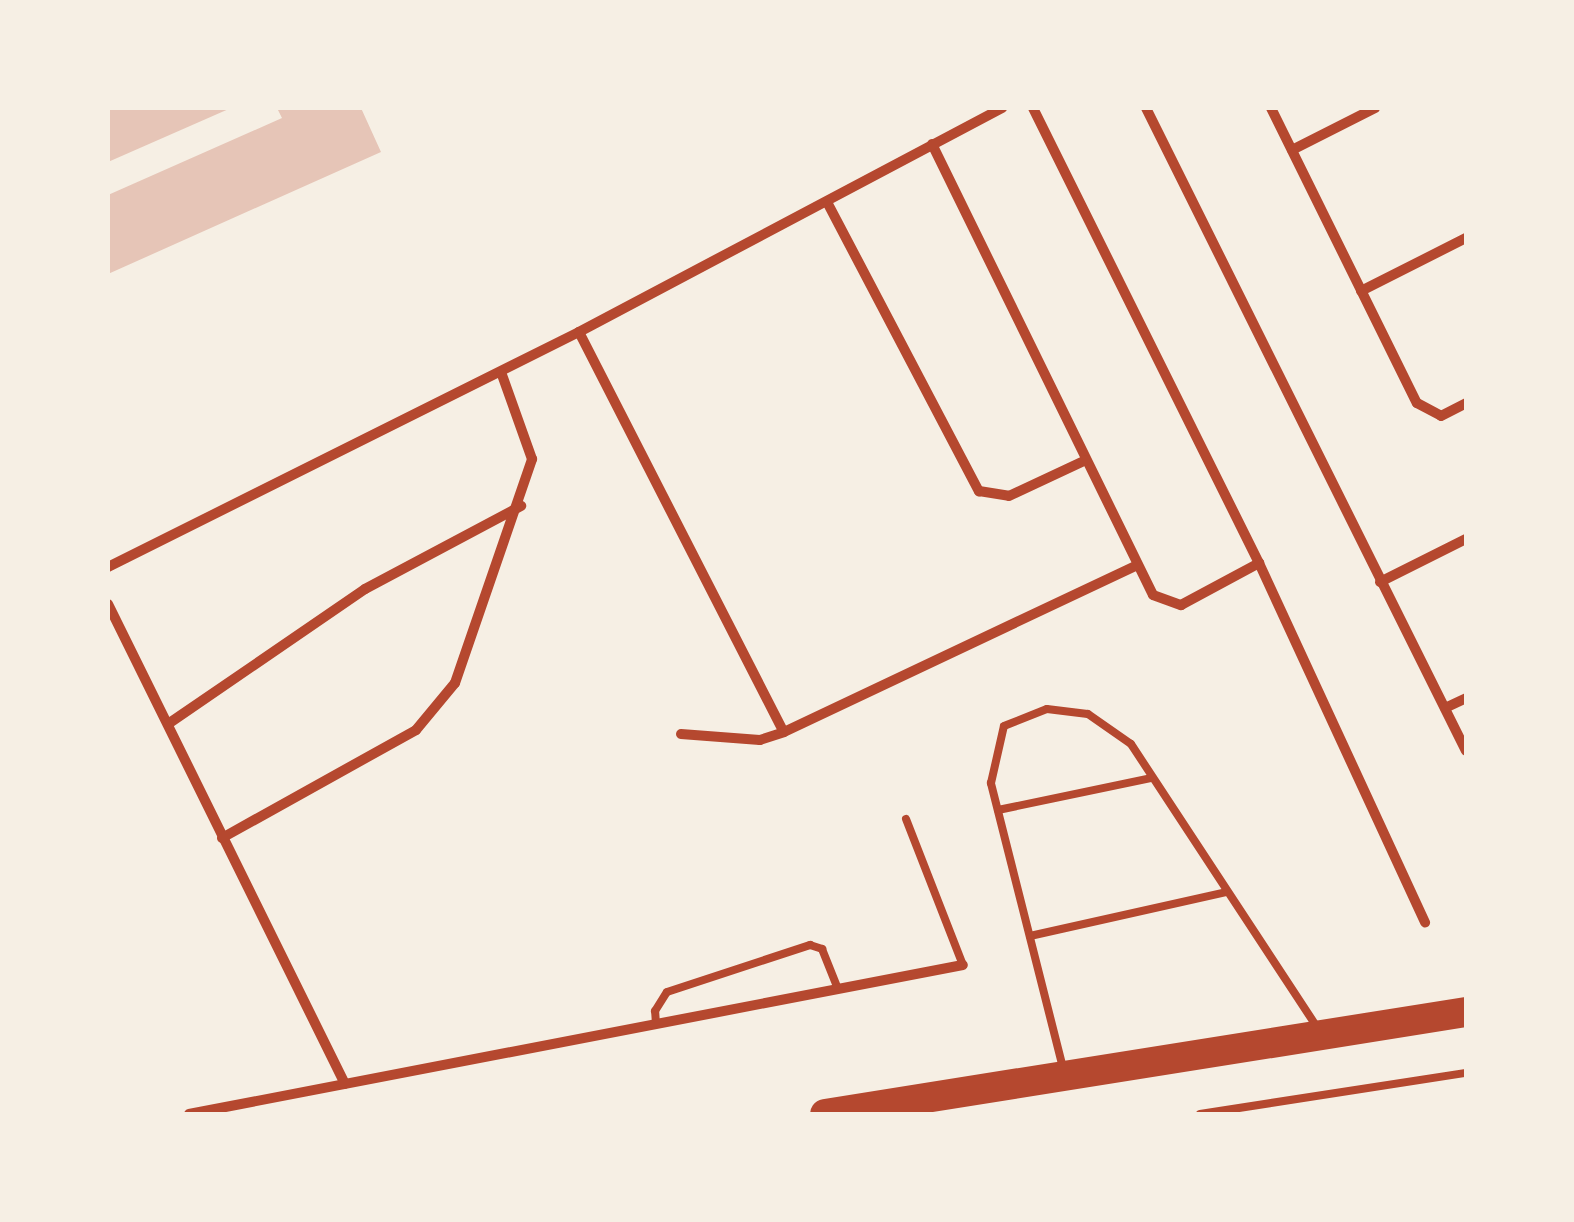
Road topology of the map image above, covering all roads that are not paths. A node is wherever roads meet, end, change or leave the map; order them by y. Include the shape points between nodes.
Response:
1 (1002, 108) edge
2 (1033, 108) edge
3 (1146, 108) edge
4 (1271, 108) edge
5 (1376, 108) edge
6 (932, 144) junction
7 (1292, 150) junction
8 (827, 202) junction
9 (1466, 238) edge
10 (1361, 290) junction
11 (579, 332) junction
12 (502, 372) junction
13 (1466, 403) edge
14 (1086, 460) junction
15 (521, 506) junction
16 (1466, 540) edge
17 (1258, 563) junction
18 (1137, 565) junction
19 (108, 568) edge
20 (1380, 582) junction
21 (108, 604) edge
22 (1466, 698) edge
23 (1445, 708) junction
24 (168, 724) junction
25 (784, 732) junction
26 (681, 734) dead end
27 (1466, 751) edge
28 (1151, 778) junction
29 (998, 810) junction
30 (906, 819) dead end
31 (222, 838) junction
32 (1227, 892) junction
33 (1425, 923) dead end
34 (1030, 936) junction
35 (963, 965) joint
36 (838, 989) junction
37 (1466, 1012) edge
38 (656, 1024) junction
39 (1321, 1034) junction
40 (1064, 1073) junction
41 (1466, 1073) edge
42 (344, 1084) junction
43 (189, 1114) edge
44 (825, 1114) edge
45 (1200, 1114) edge

1 - 6 street
2 - 17 street
3 - 20 street
4 - 7 street
5 - 7 street
6 - 8 street
6 - 14 street
7 - 10 street
8 - 11 street
8 - 14 street via 979,491 1010,496
9 - 10 street
10 - 13 street via 1422,411 1441,416
11 - 12 street
11 - 25 street
12 - 15 street via 532,459
12 - 19 street
14 - 18 street
15 - 24 street via 365,588
15 - 31 street via 468,654 438,711 416,730
16 - 20 street
17 - 18 street via 1194,600 1170,606 1153,596
17 - 33 street
18 - 25 street
20 - 23 street
21 - 24 street
22 - 23 street
23 - 27 street
24 - 31 street
25 - 26 street via 760,740
28 - 29 lane
28 - 29 lane via 1131,744 1104,722 1047,709 1004,726 998,735 990,764
28 - 32 lane
29 - 34 lane
30 - 35 lane
31 - 42 street
32 - 34 lane
32 - 39 lane
34 - 40 lane
35 - 36 street
36 - 38 street
36 - 38 lane via 825,954 810,945 667,992 655,1010
37 - 39 highway
38 - 42 street
39 - 40 highway
40 - 44 highway
41 - 45 lane
42 - 43 street

